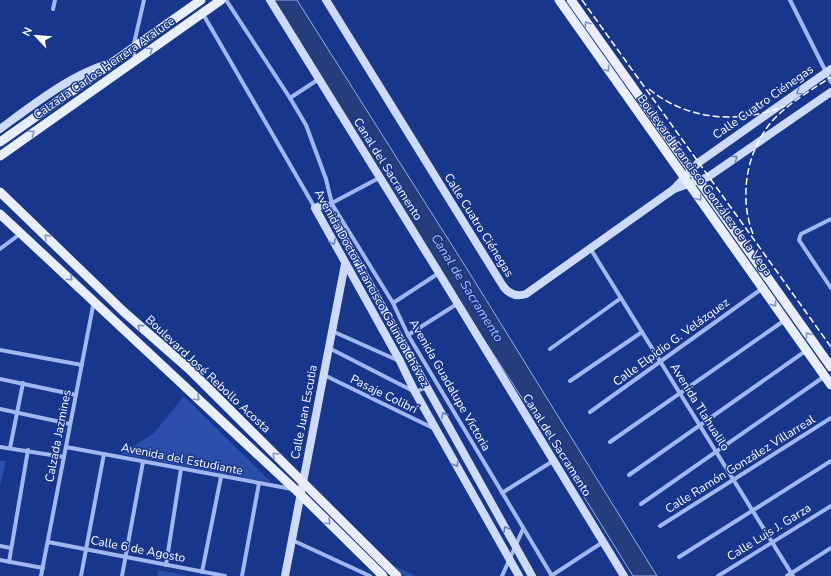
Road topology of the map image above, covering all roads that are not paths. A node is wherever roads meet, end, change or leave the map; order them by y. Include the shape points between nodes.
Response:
1 (55, 0) edge
2 (144, 0) edge
3 (201, 0) edge
4 (221, 0) edge
5 (226, 0) edge
6 (270, 0) edge
7 (326, 0) edge
8 (559, 0) edge
9 (571, 0) edge
10 (790, 0) edge
11 (53, 9) dead end
12 (202, 13) junction
13 (133, 48) junction
14 (135, 61) junction
15 (112, 64) junction
16 (829, 71) edge
17 (319, 79) junction
18 (831, 82) edge
19 (831, 92) edge
20 (290, 98) junction
21 (1, 127) edge
22 (10, 135) junction
23 (0, 142) edge
24 (0, 156) edge
25 (691, 170) junction
26 (379, 178) junction
27 (687, 181) junction
28 (699, 181) junction
29 (0, 192) edge
30 (328, 204) junction
31 (314, 208) junction
32 (0, 214) edge
33 (831, 219) edge
34 (21, 233) junction
35 (590, 248) junction
36 (0, 249) edge
37 (354, 258) junction
38 (344, 264) junction
39 (439, 273) junction
40 (763, 288) junction
41 (831, 288) edge
42 (621, 298) junction
43 (94, 301) junction
44 (393, 303) junction
45 (457, 304) junction
46 (124, 312) junction
47 (786, 320) junction
48 (332, 331) junction
49 (642, 332) junction
50 (408, 335) junction
51 (328, 348) junction
52 (550, 349) dead end
53 (0, 350) edge
54 (807, 350) junction
55 (400, 361) junction
56 (159, 362) junction
57 (660, 362) junction
58 (82, 365) junction
59 (831, 367) edge
60 (193, 374) junction
61 (323, 375) junction
62 (825, 376) junction
63 (0, 379) edge
64 (570, 381) dead end
65 (23, 383) junction
66 (831, 385) edge
67 (428, 386) junction
68 (415, 392) junction
69 (680, 393) junction
70 (76, 395) junction
71 (0, 409) edge
72 (16, 412) junction
73 (590, 412) dead end
74 (831, 418) edge
75 (70, 424) junction
76 (700, 425) junction
77 (437, 430) junction
78 (610, 442) dead end
79 (0, 447) edge
80 (66, 447) junction
81 (10, 448) junction
82 (28, 450) junction
83 (716, 452) junction
84 (104, 454) junction
85 (64, 457) junction
86 (553, 461) junction
87 (831, 461) edge
88 (143, 462) junction
89 (181, 469) junction
90 (629, 475) dead end
91 (221, 477) junction
92 (734, 480) junction
93 (303, 482) junction
94 (259, 483) junction
95 (298, 492) junction
96 (502, 493) junction
97 (641, 504) dead end
98 (831, 506) edge
99 (753, 511) junction
100 (660, 526) dead end
101 (524, 529) junction
102 (292, 540) junction
103 (48, 542) junction
104 (603, 542) junction
105 (772, 542) junction
106 (0, 546) edge
107 (516, 546) junction
108 (11, 548) junction
109 (831, 548) edge
110 (86, 549) junction
111 (125, 557) junction
112 (679, 557) dead end
113 (509, 558) junction
114 (0, 560) edge
115 (9, 562) junction
116 (166, 564) junction
117 (43, 568) junction
118 (202, 572) junction
119 (790, 575) edge
120 (41, 576) edge
121 (82, 576) edge
122 (122, 576) edge
123 (225, 576) edge
124 (242, 576) edge
125 (285, 576) edge
126 (370, 576) edge
127 (383, 576) edge
128 (397, 576) edge
129 (502, 576) edge
130 (519, 576) edge
131 (532, 576) edge
132 (552, 576) edge
133 (624, 576) edge
134 (718, 576) edge

1 - 11 street
2 - 13 street
3 - 13 main road, Calzada Carlos Herrera Araluce
4 - 12 main road, Calzada Carlos Herrera Araluce
5 - 20 street, Avenida Guadalupe Victoria
6 - 17 street, Canal del Sacramento
7 - 35 street, Calle Cuatro Ciénegas via 505,289 518,295 526,294
8 -> 27 main road, Boulevard Francisco González de la Vega
25 -> 9 main road, Boulevard Francisco González de la Vega
10 - 16 street
14 -> 12 main road, Calzada Carlos Herrera Araluce
12 - 31 street, Avenida Doctor Francisco Galindo Chávez
13 - 14 street
13 - 15 main road, Calzada Carlos Herrera Araluce
24 -> 14 main road, Calzada Carlos Herrera Araluce
15 - 21 street via 97,67 80,75
15 - 22 main road, Calzada Carlos Herrera Araluce
16 - 18 street
16 -> 25 street, Calle Cuatro Ciénegas
17 - 20 street
17 - 26 street, Canal del Sacramento
28 -> 19 street
20 - 30 street, Avenida Guadalupe Victoria via 316,149 326,179
21 - 22 street
22 - 23 main road, Calzada Carlos Herrera Araluce
25 - 27 street, Calle Cuatro Ciénegas
25 - 28 main road, Boulevard Francisco González de la Vega
26 - 30 street
26 - 39 street, Canal del Sacramento
27 - 28 street
27 - 35 street, Calle Cuatro Ciénegas
27 -> 40 main road, Boulevard Francisco González de la Vega
59 -> 28 main road, Boulevard Francisco González de la Vega
46 -> 29 main road, Boulevard José Rebollo Acosta
30 - 31 street
30 - 37 street, Avenida Doctor Francisco Galindo Chávez
30 - 44 street, Avenida Guadalupe Victoria
31 -> 38 street, Avenida Doctor Francisco Galindo Chávez
32 - 34 main road, Boulevard José Rebollo Acosta
33 - 41 street via 801,234 799,240
34 - 36 street
34 -> 43 main road, Boulevard José Rebollo Acosta
35 - 42 street, Avenida Tlahualilo
37 - 38 street
37 - 67 street, Avenida Doctor Francisco Galindo Chávez
38 - 48 street, Calle Juan Escutia
38 - 55 street, Avenida Doctor Francisco Galindo Chávez
39 - 44 street
39 - 45 street, Canal del Sacramento
40 -> 47 main road, Boulevard Francisco González de la Vega
40 - 57 street, Calle Elpidio G. Velázquez
42 - 49 street, Avenida Tlahualilo
42 - 52 street
43 - 46 main road via 100,299 116,312
43 - 56 main road, Boulevard José Rebollo Acosta
43 - 58 street, Calzada Jazmines
44 - 50 street, Avenida Guadalupe Victoria
45 - 50 street
45 - 86 street, Canal del Sacramento
60 -> 46 main road, Boulevard José Rebollo Acosta
47 - 54 main road, Boulevard Francisco González de la Vega
47 - 69 street
48 - 51 street, Calle Juan Escutia
48 - 55 street
49 - 57 street, Avenida Tlahualilo
49 - 64 street
50 - 96 street, Avenida Guadalupe Victoria
51 - 61 street, Calle Juan Escutia
51 - 68 street
53 - 58 street
54 - 62 main road, Boulevard Francisco González de la Vega
54 - 76 street
55 - 68 street, Avenida Doctor Francisco Galindo Chávez
56 - 60 main road via 182,376
56 -> 95 main road, Boulevard José Rebollo Acosta
57 - 69 street, Avenida Tlahualilo
57 - 73 street, Calle Elpidio G. Velázquez
58 - 70 street, Calzada Jazmines
93 -> 60 main road, Boulevard José Rebollo Acosta
61 - 77 street, Pasaje Colibrí
61 - 93 street, Calle Juan Escutia
62 - 66 main road, Boulevard Francisco González de la Vega
62 - 83 street
63 - 65 street
65 - 70 street
65 - 72 street
67 - 68 street
107 -> 67 street, Avenida Doctor Francisco Galindo Chávez
68 - 77 street, Avenida Doctor Francisco Galindo Chávez
69 - 76 street, Avenida Tlahualilo
69 - 78 street
70 - 75 street, Calzada Jazmines
71 - 72 street
72 - 75 street
72 - 81 street
74 - 92 street, Calle Ramón González Villarreal
75 - 80 street, Calzada Jazmines
76 - 83 street, Avenida Tlahualilo
76 - 90 street
77 -> 113 street, Avenida Doctor Francisco Galindo Chávez
79 - 81 street
80 - 84 street, Avenida del Estudiante
80 - 85 street, Calzada Jazmines
81 - 82 street
82 - 85 street
82 - 108 street
83 - 92 street, Avenida Tlahualilo
83 - 97 street
84 - 88 street, Avenida del Estudiante
84 - 110 street
85 - 103 street, Calzada Jazmines
86 - 96 street
86 - 104 street, Canal del Sacramento
87 - 99 street
88 - 89 street, Avenida del Estudiante
88 - 111 street
89 - 91 street, Avenida del Estudiante
89 - 116 street
91 - 94 street, Avenida del Estudiante
91 - 118 street
92 - 99 street, Avenida Tlahualilo
92 - 100 street, Calle Ramón González Villarreal
93 - 95 street, Calle Juan Escutia
93 - 128 main road, Boulevard José Rebollo Acosta
94 - 95 street, Avenida del Estudiante
94 - 124 street
95 - 102 street, Calle Juan Escutia
95 -> 127 main road, Boulevard José Rebollo Acosta
96 - 101 street, Avenida Guadalupe Victoria
98 - 105 street, Calle Luis J. Garza
99 - 105 street, Avenida Tlahualilo
99 - 112 street
101 - 107 street
101 - 132 street, Avenida Guadalupe Victoria
102 - 125 street, Calle Juan Escutia
102 - 126 street
103 - 110 street, Calle 6 de Agosto
103 - 117 street, Calzada Jazmines
104 - 132 street
104 - 133 street, Canal del Sacramento
105 - 119 street, Avenida Tlahualilo
105 - 134 street, Calle Luis J. Garza
106 - 108 street
107 - 113 street
107 - 131 street, Avenida Doctor Francisco Galindo Chávez
108 - 115 street
109 - 119 street
110 - 111 street, Calle 6 de Agosto
110 - 121 street
111 - 116 street, Calle 6 de Agosto
111 - 122 street
113 - 129 street
113 - 130 street, Avenida Doctor Francisco Galindo Chávez
114 - 115 street
115 - 117 street
116 - 118 street, Calle 6 de Agosto
117 - 120 street, Calzada Jazmines
118 - 123 street, Calle 6 de Agosto

